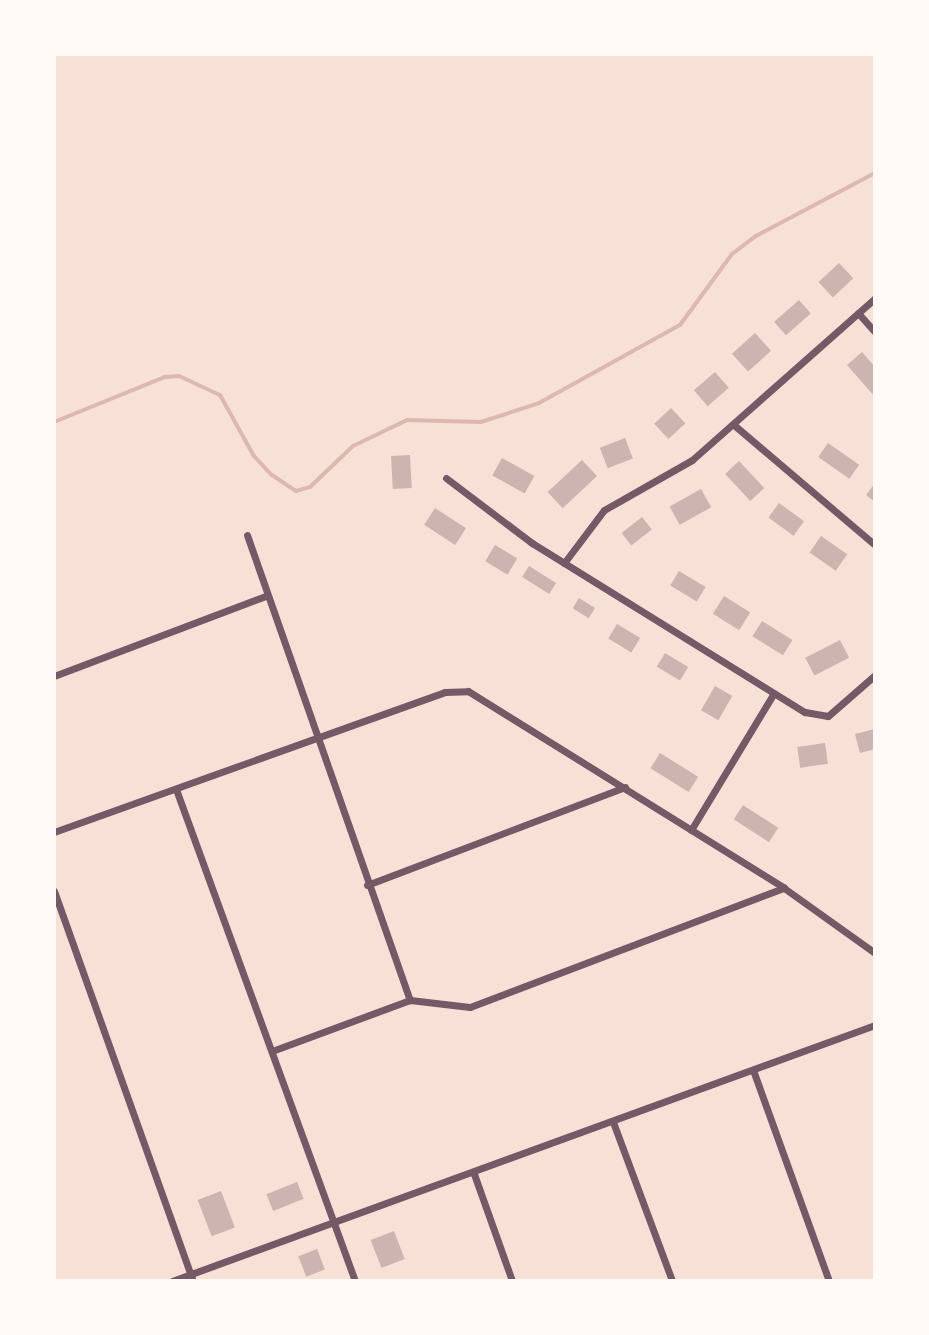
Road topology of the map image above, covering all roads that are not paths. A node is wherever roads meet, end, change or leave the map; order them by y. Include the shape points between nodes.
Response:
1 (875, 298) edge
2 (858, 313) junction
3 (875, 332) edge
4 (734, 425) junction
5 (446, 478) dead end
6 (247, 535) dead end
7 (875, 545) edge
8 (564, 563) junction
9 (266, 596) junction
10 (54, 676) edge
11 (873, 680) edge
12 (774, 693) junction
13 (316, 738) junction
14 (625, 787) junction
15 (177, 792) junction
16 (691, 830) junction
17 (54, 832) edge
18 (367, 885) junction
19 (784, 888) junction
20 (54, 891) edge
21 (64, 913) junction
22 (54, 917) edge
23 (875, 953) edge
24 (410, 1000) junction
25 (875, 1025) edge
26 (272, 1051) junction
27 (753, 1070) junction
28 (613, 1122) junction
29 (474, 1174) junction
30 (336, 1224) junction
31 (192, 1278) edge
32 (172, 1281) edge
33 (355, 1281) edge
34 (512, 1281) edge
35 (672, 1281) edge
36 (829, 1281) edge

1 - 2 street
2 - 3 street
2 - 4 street
4 - 7 street
4 - 8 street via 692,460 604,510
5 - 8 street
6 - 9 street
8 - 12 street
9 - 10 street
9 - 13 street
11 - 12 street via 828,716 805,712
12 - 16 street
13 - 14 street via 461,691 476,695
13 - 15 street
13 - 18 street
14 - 16 street
14 - 18 street
15 - 17 street
15 - 26 street
16 - 19 street
18 - 24 street
19 - 23 street
19 - 24 street via 470,1007
20 - 21 street
21 - 22 street
21 - 31 street
24 - 26 street
25 - 27 street
26 - 30 street
27 - 28 street
27 - 36 street
28 - 29 street
28 - 35 street
29 - 30 street
29 - 34 street
30 - 31 street
30 - 33 street
31 - 32 street

